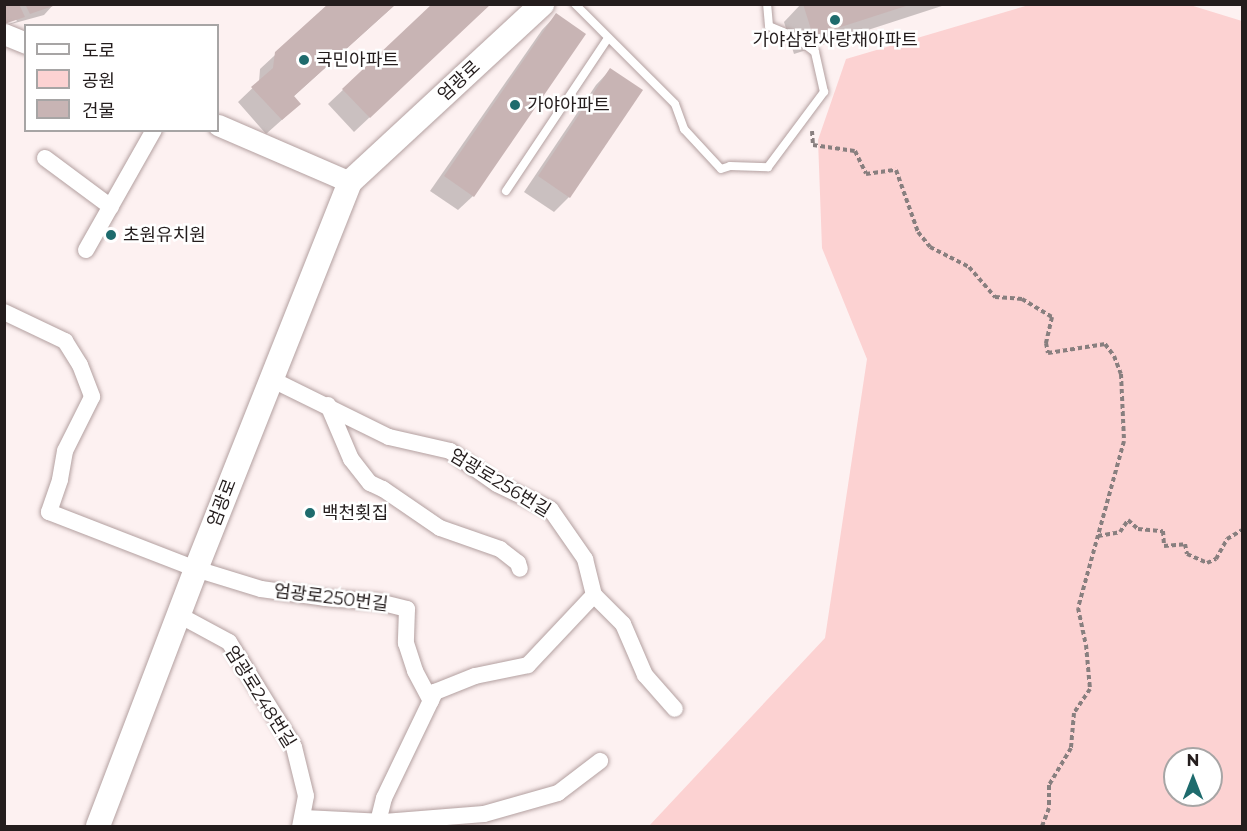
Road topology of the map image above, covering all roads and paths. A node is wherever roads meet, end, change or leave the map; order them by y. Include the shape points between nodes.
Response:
1 (542, 4) edge
2 (575, 4) edge
3 (767, 4) edge
4 (4, 34) edge
5 (608, 38) junction
6 (24, 42) edge
7 (811, 109) junction
8 (219, 125) edge
9 (153, 132) edge
10 (45, 158) dead end
11 (350, 182) junction
12 (506, 190) dead end
13 (111, 207) junction
14 (86, 250) dead end
15 (4, 312) edge
16 (271, 379) junction
17 (328, 405) junction
18 (1242, 530) edge
19 (1098, 536) junction
20 (196, 568) junction
21 (520, 569) dead end
22 (594, 595) junction
23 (179, 615) junction
24 (431, 700) junction
25 (675, 709) dead end
26 (600, 761) dead end
27 (302, 822) edge
28 (378, 822) junction
29 (98, 826) edge
30 (1042, 826) edge

1 - 11 main road, 엄광로
2 - 5 lane
3 - 7 lane via 769,26 795,37 815,52 824,92
4 - 6 street
5 - 7 lane via 675,104 684,129 721,169 768,167
5 - 12 lane
7 - 19 path via 813,146 855,151 866,174 896,170 918,232 930,247 969,267 995,297 1022,299 1052,317 1046,343 1048,353 1106,344 1120,374 1124,441
8 - 11 street
9 - 13 street
10 - 13 street
11 - 16 main road, 엄광로
13 - 14 street
15 - 20 street via 65,340 92,396 65,451 49,512
16 - 17 street, 엄광로256번길
16 - 20 main road, 엄광로
17 - 21 street via 351,459 370,483 440,528 500,549
17 - 22 street, 엄광로256번길 via 389,437 450,451 497,484 551,510 585,559
18 - 19 path via 1227,539 1216,559 1208,563 1187,554 1185,544 1164,546 1163,531 1138,529 1128,520 1120,532
19 - 30 path via 1078,608 1090,689 1074,713 1071,748 1049,785 1049,808
20 - 23 main road, 엄광로
20 - 24 street, 엄광로250번길 via 261,589 379,602 407,609 406,642 415,671
22 - 24 street via 528,665 475,676 435,692
22 - 25 street, 엄광로256번길 via 622,624 645,675
23 - 27 street, 엄광로248번길 via 229,642 294,747 306,796
23 - 29 main road, 엄광로
24 - 28 street via 384,798
26 - 28 street, 엄광로248번길 via 558,794 483,813
27 - 28 street, 엄광로248번길

